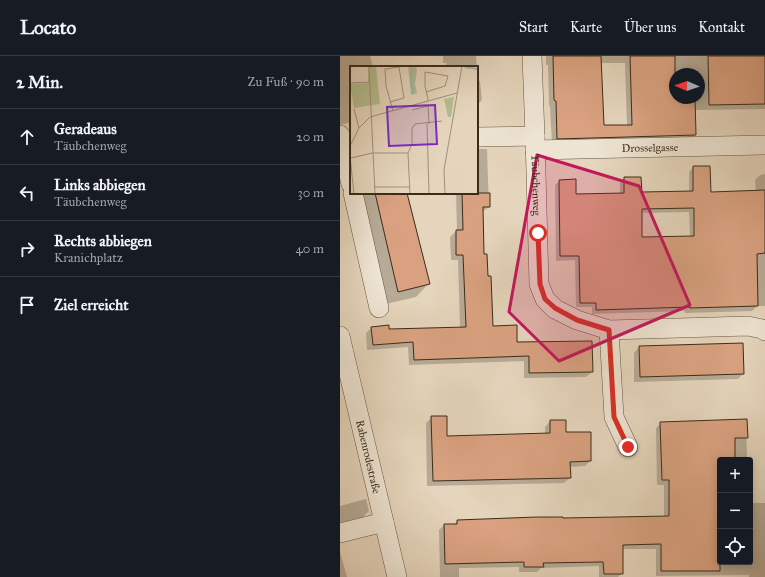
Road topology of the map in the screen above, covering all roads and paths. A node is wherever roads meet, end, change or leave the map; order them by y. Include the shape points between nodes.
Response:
1 (532, 56) edge
2 (340, 134) edge
3 (350, 136) edge
4 (478, 137) edge
5 (535, 143) junction
6 (765, 145) edge
7 (350, 179) edge
8 (353, 194) edge
9 (379, 308) dead end
10 (609, 330) junction
11 (765, 332) edge
12 (340, 336) edge
13 (628, 447) dead end
14 (384, 522) junction
15 (340, 533) edge
16 (398, 577) edge

1 - 5 street, Täubchenweg
2 - 3 street
2 - 7 street
4 - 5 street, Drosselgasse
5 - 6 street, Drosselgasse
5 - 10 street, Täubchenweg via 540,284 545,299 555,308 577,320
8 - 9 street
10 - 11 street, Täubchenweg via 748,326
10 - 13 street via 614,417
12 - 14 street, Rabenrodestraße
14 - 15 street
14 - 16 street, Rabenrodestraße

